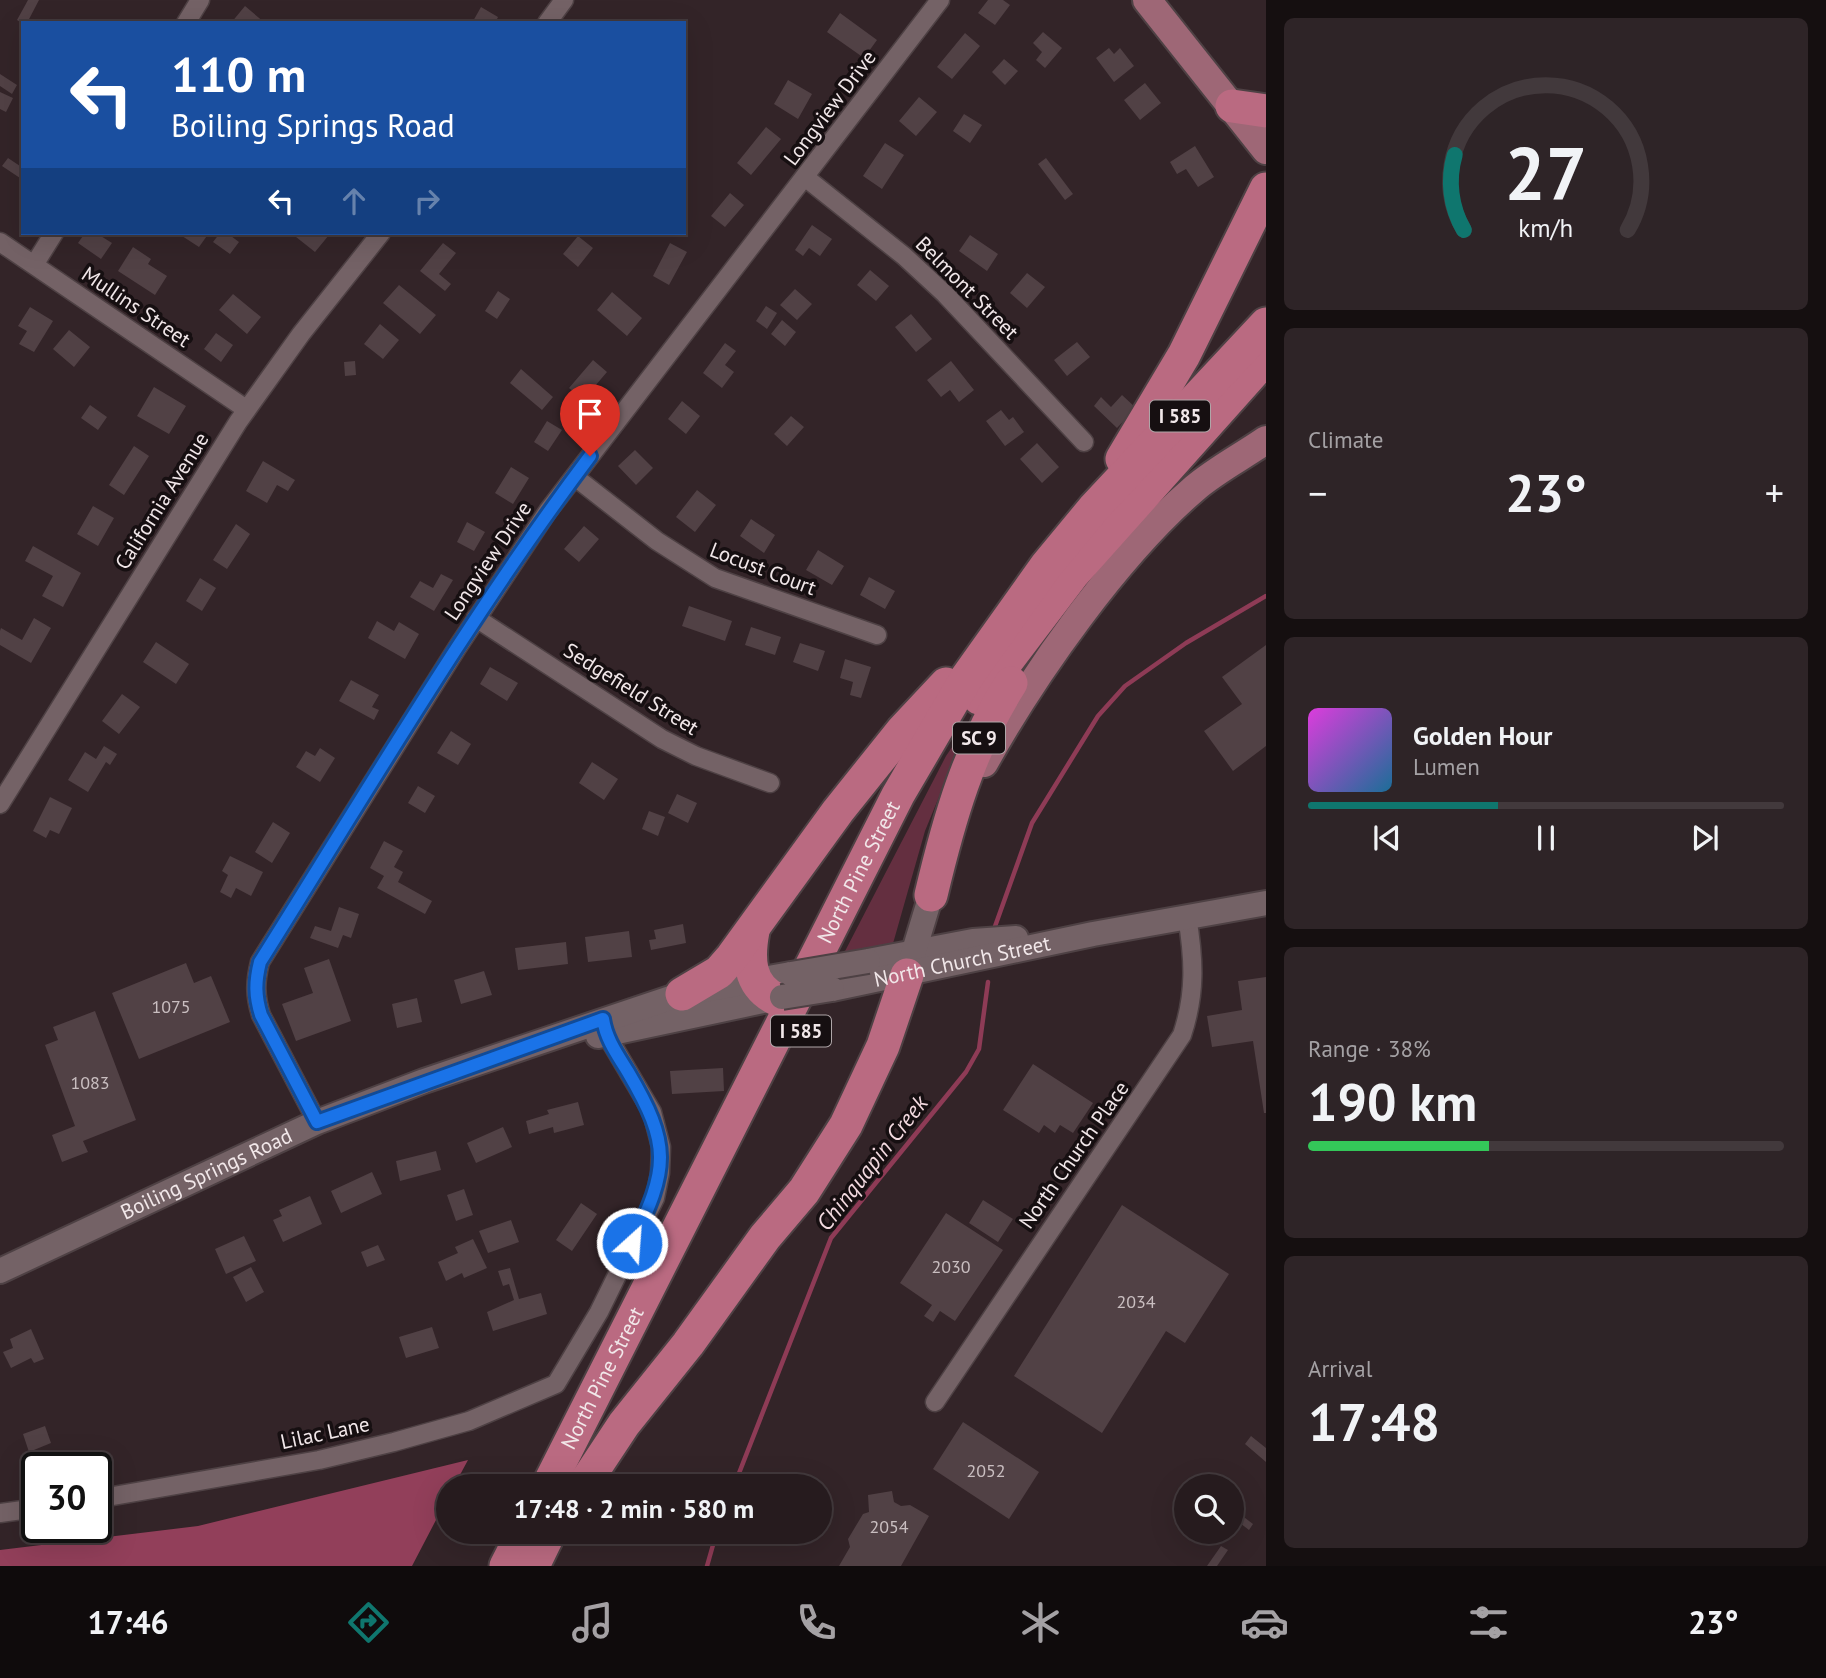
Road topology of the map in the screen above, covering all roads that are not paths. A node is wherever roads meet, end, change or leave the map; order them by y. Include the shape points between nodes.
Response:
1 (200, 0) edge
2 (564, 0) edge
3 (940, 0) edge
4 (1147, 0) edge
5 (187, 21) edge
6 (548, 21) edge
7 (1232, 106) junction
8 (1266, 111) edge
9 (1266, 150) edge
10 (806, 178) junction
11 (1266, 190) edge
12 (53, 235) edge
13 (379, 235) edge
14 (0, 242) edge
15 (34, 265) junction
16 (1266, 324) edge
17 (1266, 358) edge
18 (246, 410) junction
19 (1266, 440) edge
20 (1084, 442) dead end
21 (575, 477) junction
22 (1094, 508) junction
23 (1058, 594) junction
24 (477, 618) junction
25 (1005, 621) junction
26 (877, 635) dead end
27 (770, 783) dead end
28 (0, 804) edge
29 (928, 902) junction
30 (1266, 903) edge
31 (1188, 916) junction
32 (753, 931) junction
33 (1093, 934) junction
34 (961, 943) junction
35 (910, 964) junction
36 (827, 979) joint
37 (776, 987) junction
38 (682, 994) junction
39 (604, 1027) junction
40 (317, 1122) junction
41 (0, 1271) edge
42 (935, 1402) dead end
43 (554, 1474) edge
44 (579, 1474) edge
45 (591, 1474) edge
46 (112, 1496) edge
47 (21, 1510) edge
48 (0, 1513) edge
49 (536, 1544) edge
50 (506, 1566) edge

1 - 5 street
2 - 6 street
3 - 10 street, Longview Drive
4 - 7 main road
7 - 8 highway
7 - 9 main road
10 - 20 street, Belmont Street via 946,294
10 - 21 street, Longview Drive
11 - 22 highway via 1184,355
12 - 15 street
13 - 18 street, California Avenue
14 - 15 street, Mullins Street
15 - 18 street, Mullins Street
16 - 22 highway, North Pine Street / I 585
17 - 23 highway, North Pine Street / I 585
18 - 28 street, California Avenue
19 - 29 main road via 1198,485 1169,511 1047,663 971,786
21 - 24 street, Longview Drive
21 - 26 street, Locust Court via 703,571
22 - 25 highway, North Pine Street / I 585
23 - 29 highway, SC 9 via 1044,632 990,716 974,750 947,825
23 - 44 highway, North Pine Street / I 585 via 989,682 946,752
24 - 27 street, Sedgefield Street via 662,738 696,756
24 - 40 street, Longview Drive via 260,962 256,989 261,1015
25 - 32 highway, SC 9 via 902,731 838,811
25 - 43 highway, North Pine Street / I 585 via 898,795
29 - 34 main road via 940,929
29 - 35 main road, SC 9
30 - 31 main road, North Church Street
31 - 33 main road, North Church Street
31 - 42 street, North Church Place via 1195,982 1182,1035
32 - 37 highway via 750,964
32 - 38 highway, SC 9 via 719,972
33 - 34 main road, North Church Street
33 - 35 main road, North Church Street
34 - 35 main road, North Church Street
35 - 36 main road, North Church Street, bridge
35 - 45 highway via 883,1046 846,1125 811,1180
36 - 37 main road, Boiling Springs Road, bridge
37 - 38 main road, Boiling Springs Road
37 - 39 main road, Boiling Springs Road / SC 9
38 - 39 main road, Boiling Springs Road / SC 9
39 - 40 main road, Boiling Springs Road / SC 9 via 424,1081
39 - 46 street, Lilac Lane via 652,1112 661,1146 660,1173 655,1198 599,1312 556,1384 469,1421 382,1445
40 - 41 main road, Boiling Springs Road / SC 9
47 - 48 street
49 - 50 highway

